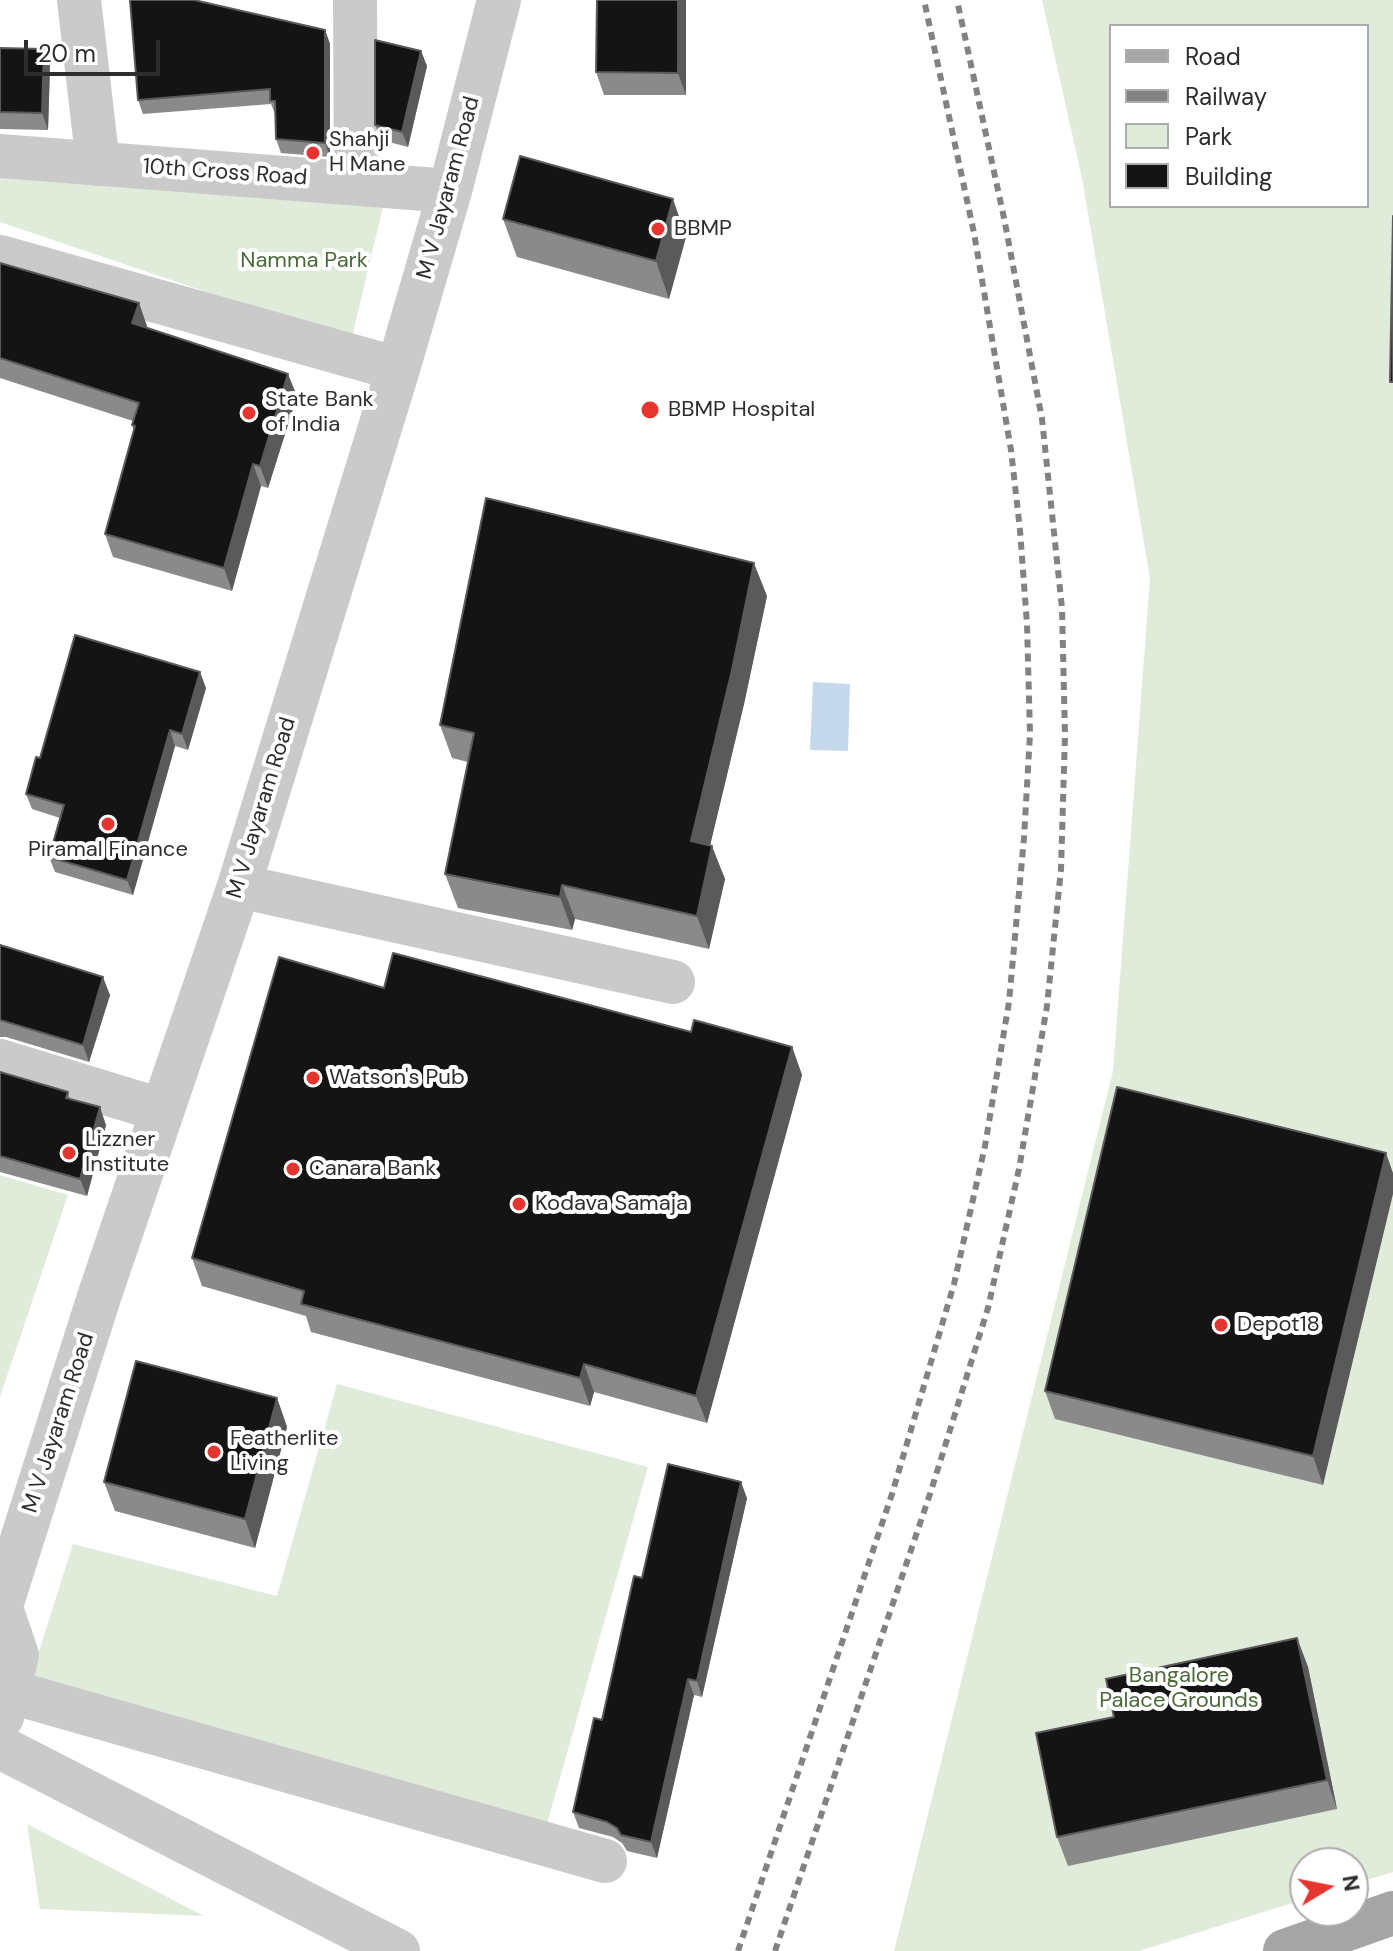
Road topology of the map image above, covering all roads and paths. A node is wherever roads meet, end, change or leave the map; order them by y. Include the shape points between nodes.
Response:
1 (79, 0) edge
2 (355, 0) edge
3 (499, 0) edge
4 (0, 156) edge
5 (98, 164) junction
6 (356, 183) junction
7 (450, 191) junction
8 (0, 257) edge
9 (398, 369) junction
10 (239, 886) junction
11 (673, 982) dead end
12 (0, 1061) edge
13 (161, 1110) junction
14 (0, 1609) edge
15 (4, 1709) edge
16 (0, 1747) edge
17 (605, 1861) dead end
18 (1393, 1913) edge
19 (398, 1951) edge
20 (1285, 1951) edge

1 - 5 street
2 - 6 street
3 - 7 street, M V Jayaram Road
4 - 5 street, 10th Cross Road
5 - 6 street, 10th Cross Road
6 - 7 street, 10th Cross Road
7 - 9 street, M V Jayaram Road
8 - 9 street
9 - 10 street, M V Jayaram Road
10 - 11 street
10 - 13 street, M V Jayaram Road
12 - 13 street
13 - 14 street, M V Jayaram Road
14 - 15 street, M V Jayaram Road via 17,1655
15 - 17 street
16 - 19 street
18 - 20 main road

